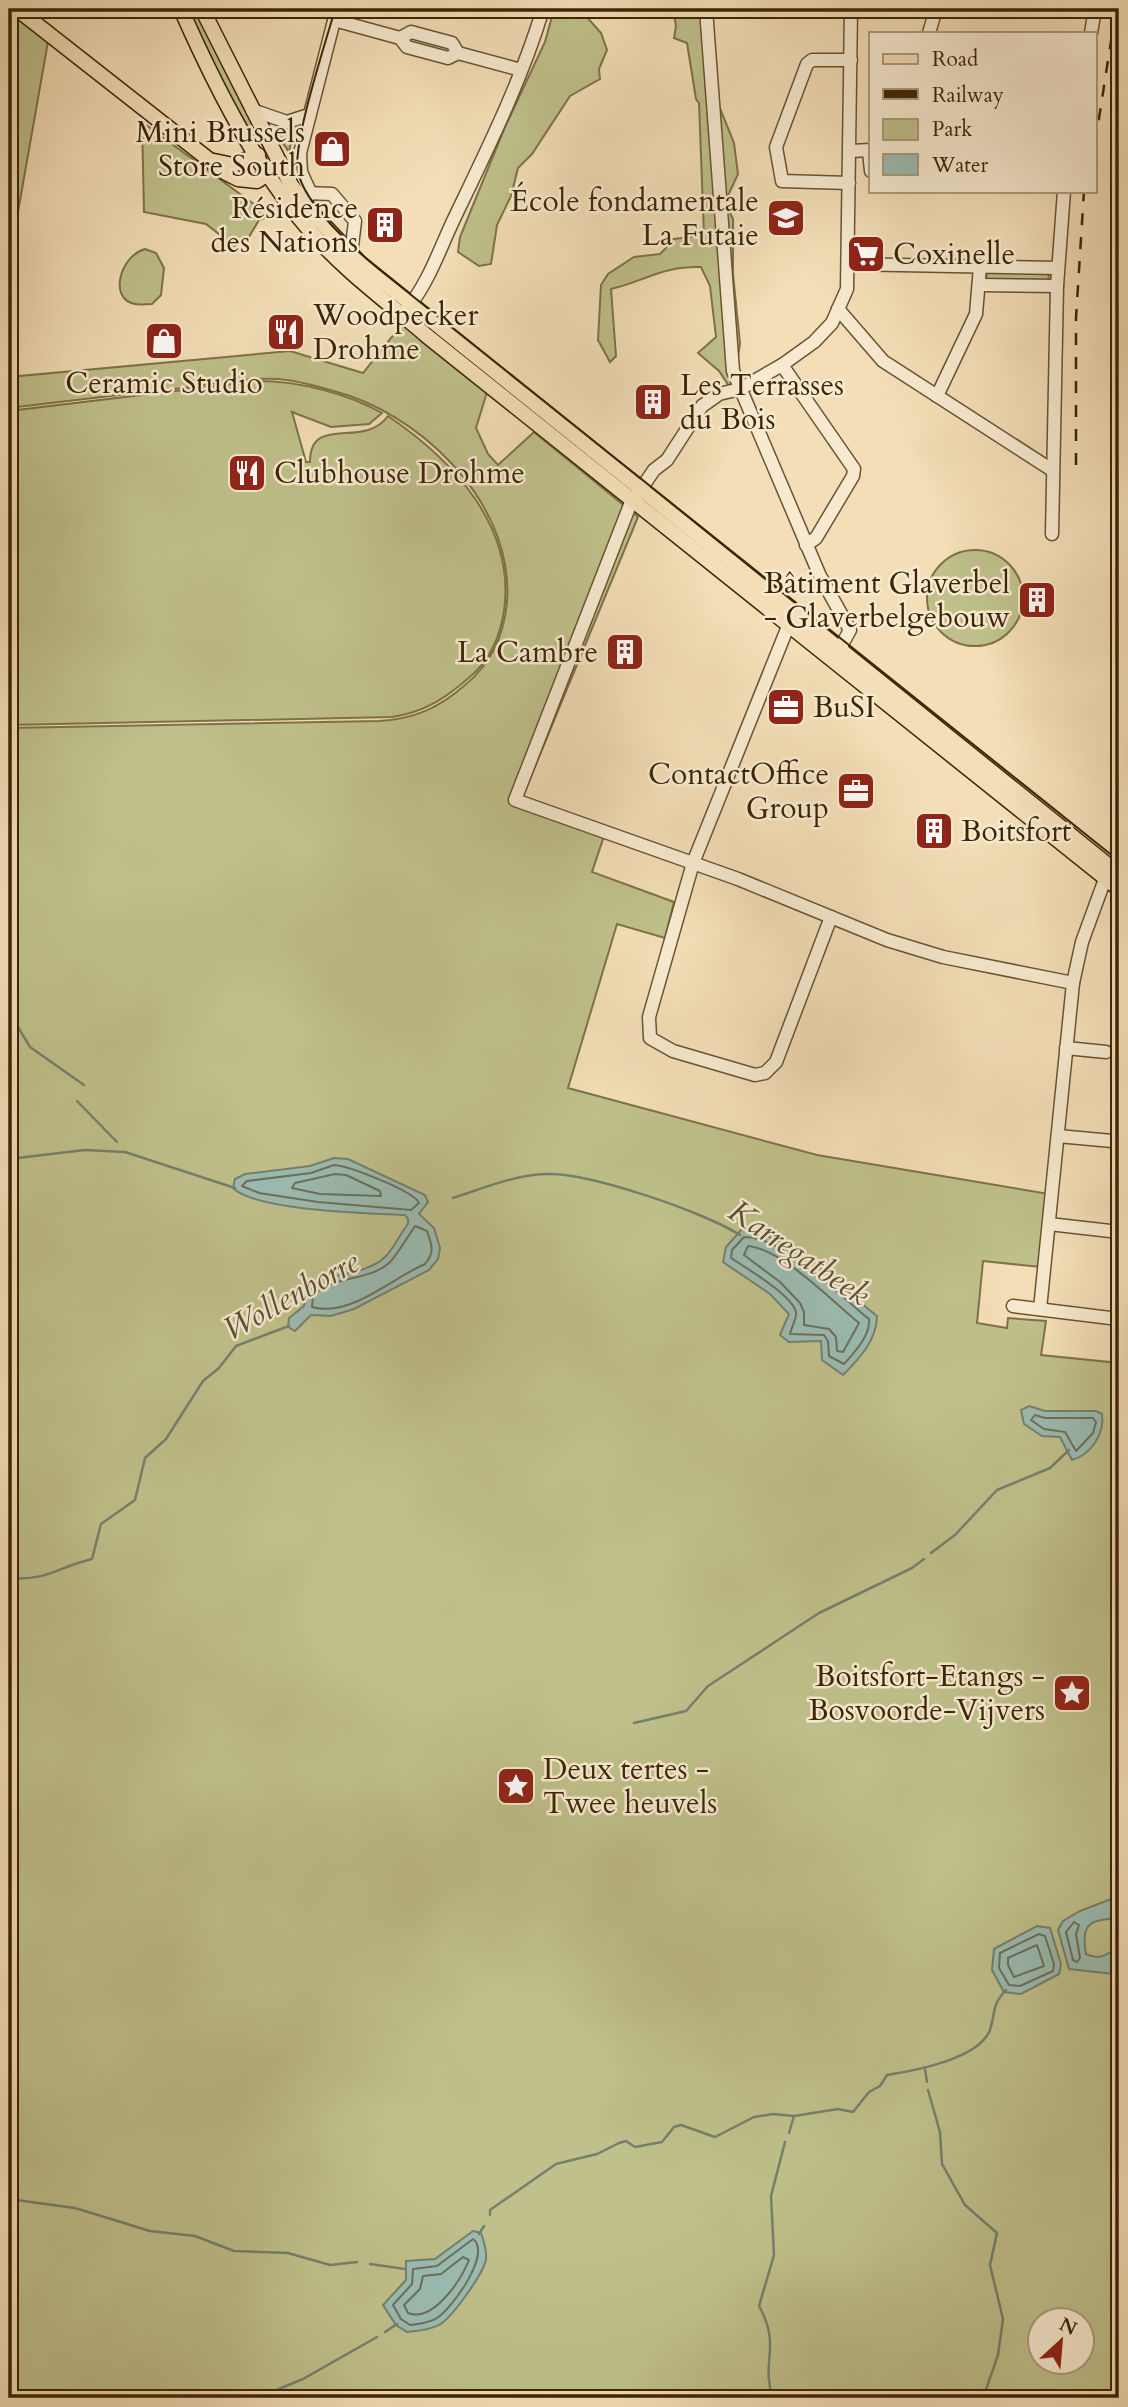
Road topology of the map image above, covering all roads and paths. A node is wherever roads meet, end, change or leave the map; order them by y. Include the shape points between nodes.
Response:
1 (17, 9) edge
2 (181, 9) edge
3 (202, 9) edge
4 (543, 9) edge
5 (706, 9) edge
6 (851, 9) edge
7 (936, 9) edge
8 (1096, 9) edge
9 (336, 14) edge
10 (929, 32) edge
11 (1091, 32) edge
12 (851, 61) junction
13 (522, 70) junction
14 (252, 110) junction
15 (309, 115) junction
16 (850, 150) junction
17 (869, 151) edge
18 (258, 155) junction
19 (211, 160) junction
20 (279, 160) junction
21 (269, 175) junction
22 (849, 183) junction
23 (1064, 192) edge
24 (304, 194) junction
25 (351, 254) junction
26 (848, 264) junction
27 (980, 267) junction
28 (1057, 268) junction
29 (979, 285) junction
30 (1057, 286) junction
31 (838, 309) junction
32 (407, 310) junction
33 (782, 365) junction
34 (740, 389) junction
35 (937, 396) junction
36 (1052, 470) junction
37 (637, 495) junction
38 (1052, 534) dead end
39 (806, 545) junction
40 (789, 624) junction
41 (839, 650) junction
42 (693, 863) junction
43 (1112, 876) edge
44 (1119, 890) edge
45 (831, 917) junction
46 (1073, 983) junction
47 (1066, 1048) junction
48 (1106, 1052) dead end
49 (1058, 1136) junction
50 (1112, 1141) dead end
51 (1049, 1224) junction
52 (1119, 1232) edge
53 (1013, 1306) dead end
54 (1040, 1309) junction
55 (1110, 1318) dead end

1 - 19 main road
2 - 18 main road
3 - 14 main road
4 - 13 street
5 - 34 street via 733,371
6 - 12 street
7 - 10 street
8 - 11 street
9 - 13 street via 400,38 411,32 452,43 458,53
9 - 15 street
12 - 16 street
12 - 22 street via 812,60 807,64 775,153 782,181
13 - 32 street via 429,274
14 - 15 street via 287,122
14 - 20 main road
15 - 24 street via 299,158
16 - 17 street
16 - 22 street
18 - 19 main road via 233,165
18 - 20 main road
18 - 21 main road
19 - 21 main road via 238,179 257,181
20 - 21 main road
20 - 24 main road
21 - 32 main road via 319,241
22 - 26 street
23 - 28 street
24 - 25 main road
24 - 25 street via 332,194 355,221
25 - 32 main road
26 - 27 street
26 - 31 street via 847,289
27 - 28 street
27 - 29 street
28 - 30 street
29 - 30 street
29 - 35 street via 976,314
30 - 36 street
31 - 33 street via 814,342
31 - 35 street via 883,361
32 - 37 main road
33 - 34 street
33 - 39 street via 854,469 816,538
34 - 37 street via 719,394 702,406 667,460
34 - 39 street
35 - 36 street
36 - 38 street
37 - 40 main road
37 - 41 main road
37 - 42 street via 515,800
39 - 41 street via 849,630
40 - 42 street
40 - 43 main road
41 - 43 main road
42 - 45 street
42 - 45 street via 649,1017 650,1038 662,1047 755,1076 765,1073 776,1062
43 - 44 main road
43 - 46 street via 1082,942
45 - 46 street via 943,957
46 - 47 street
47 - 48 street
47 - 49 street
49 - 50 street
49 - 51 street
51 - 52 street
51 - 54 street
53 - 54 street
54 - 55 street

